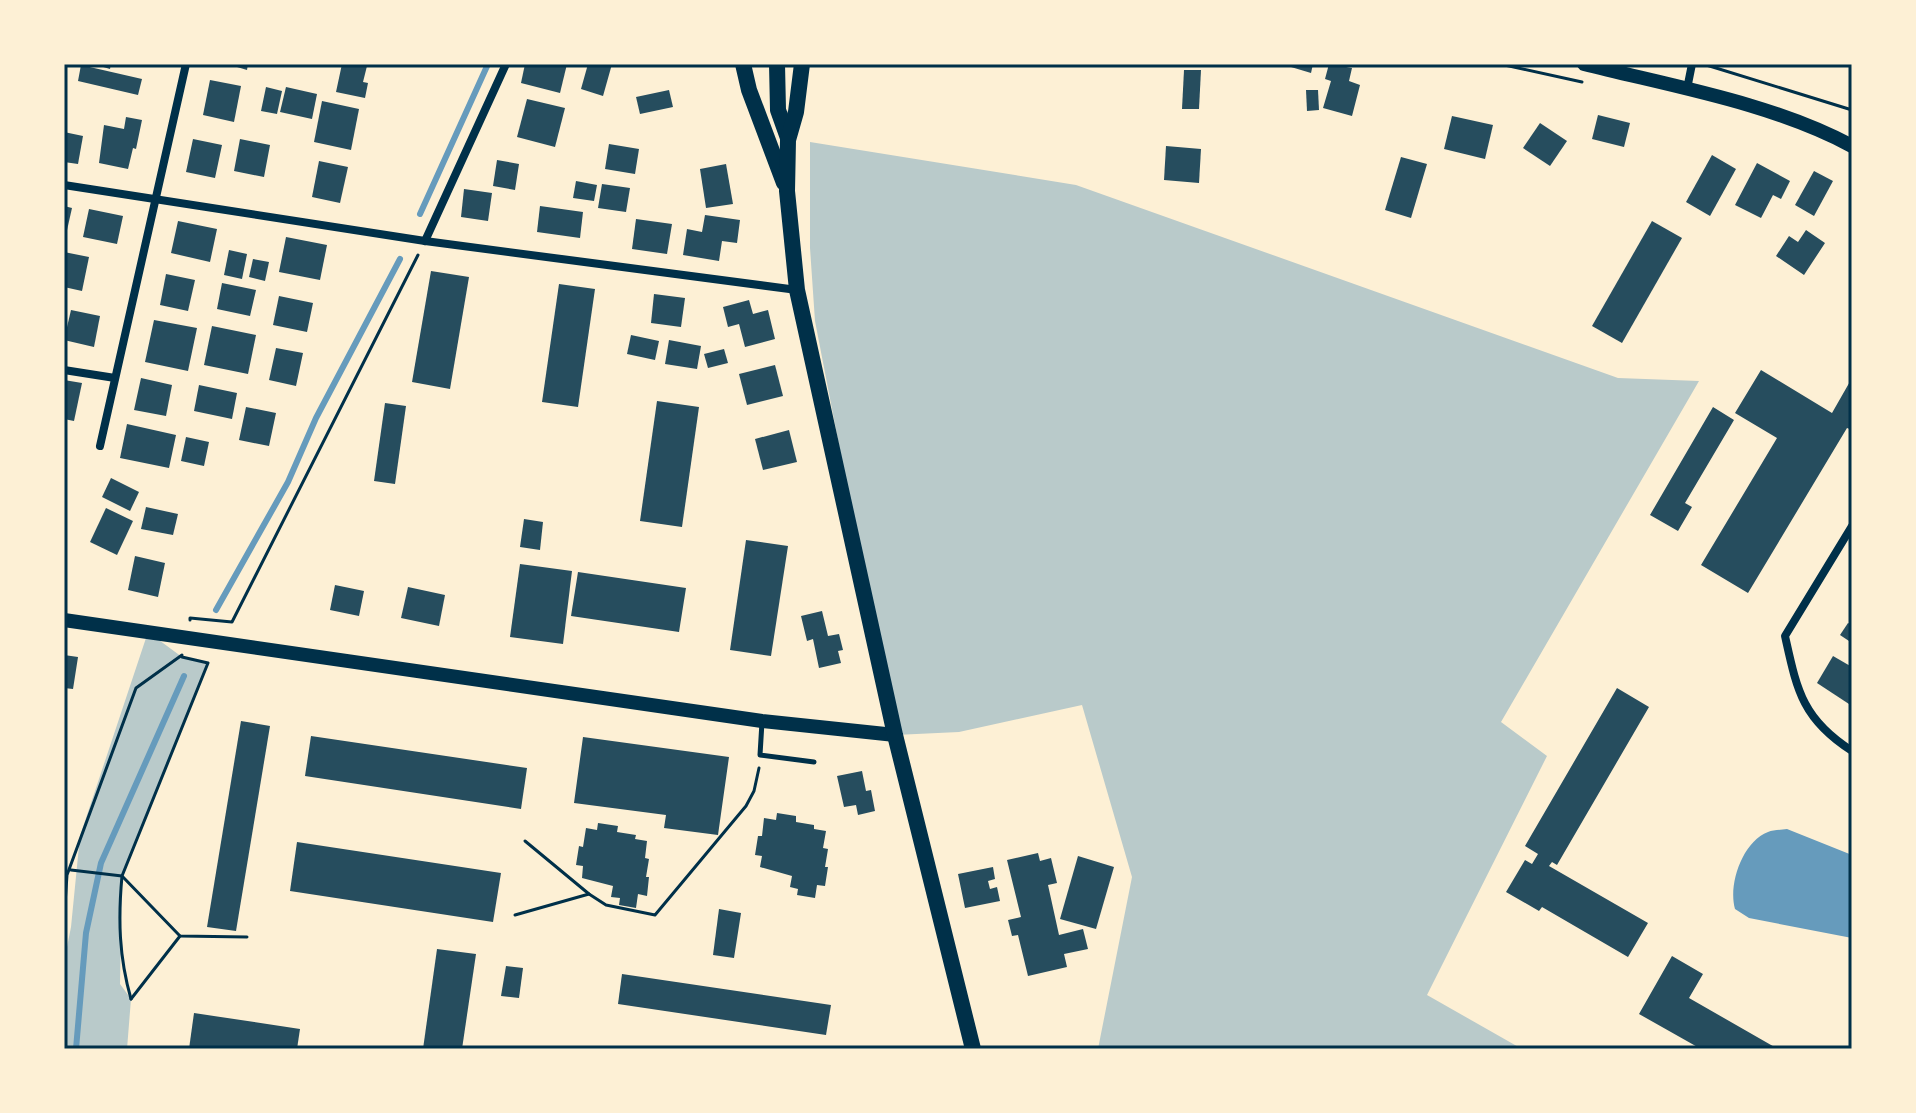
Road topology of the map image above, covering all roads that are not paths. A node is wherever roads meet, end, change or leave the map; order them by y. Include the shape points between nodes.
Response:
1 (186, 64) edge
2 (506, 64) edge
3 (743, 64) edge
4 (777, 64) edge
5 (802, 64) edge
6 (1584, 64) edge
7 (1692, 64) edge
8 (1687, 90) junction
9 (788, 140) junction
10 (1852, 146) edge
11 (64, 185) edge
12 (787, 191) junction
13 (155, 199) junction
14 (425, 241) junction
15 (797, 290) junction
16 (64, 370) edge
17 (115, 378) junction
18 (100, 446) dead end
19 (1852, 526) edge
20 (64, 620) edge
21 (762, 721) junction
22 (895, 735) junction
23 (1852, 751) edge
24 (814, 762) dead end
25 (973, 1049) edge

1 - 13 street
2 - 14 street
3 - 12 main road
4 - 9 main road via 778,110
5 - 9 main road
6 - 8 main road
7 - 8 street
8 - 10 main road via 1759,109
9 - 12 main road
11 - 13 street
12 - 15 main road
13 - 14 street
13 - 17 street
14 - 15 street
15 - 22 main road
16 - 17 street
17 - 18 street
19 - 23 street via 1785,636 1797,691 1817,722
20 - 21 main road
21 - 22 main road
21 - 24 lane via 760,755
22 - 25 main road

